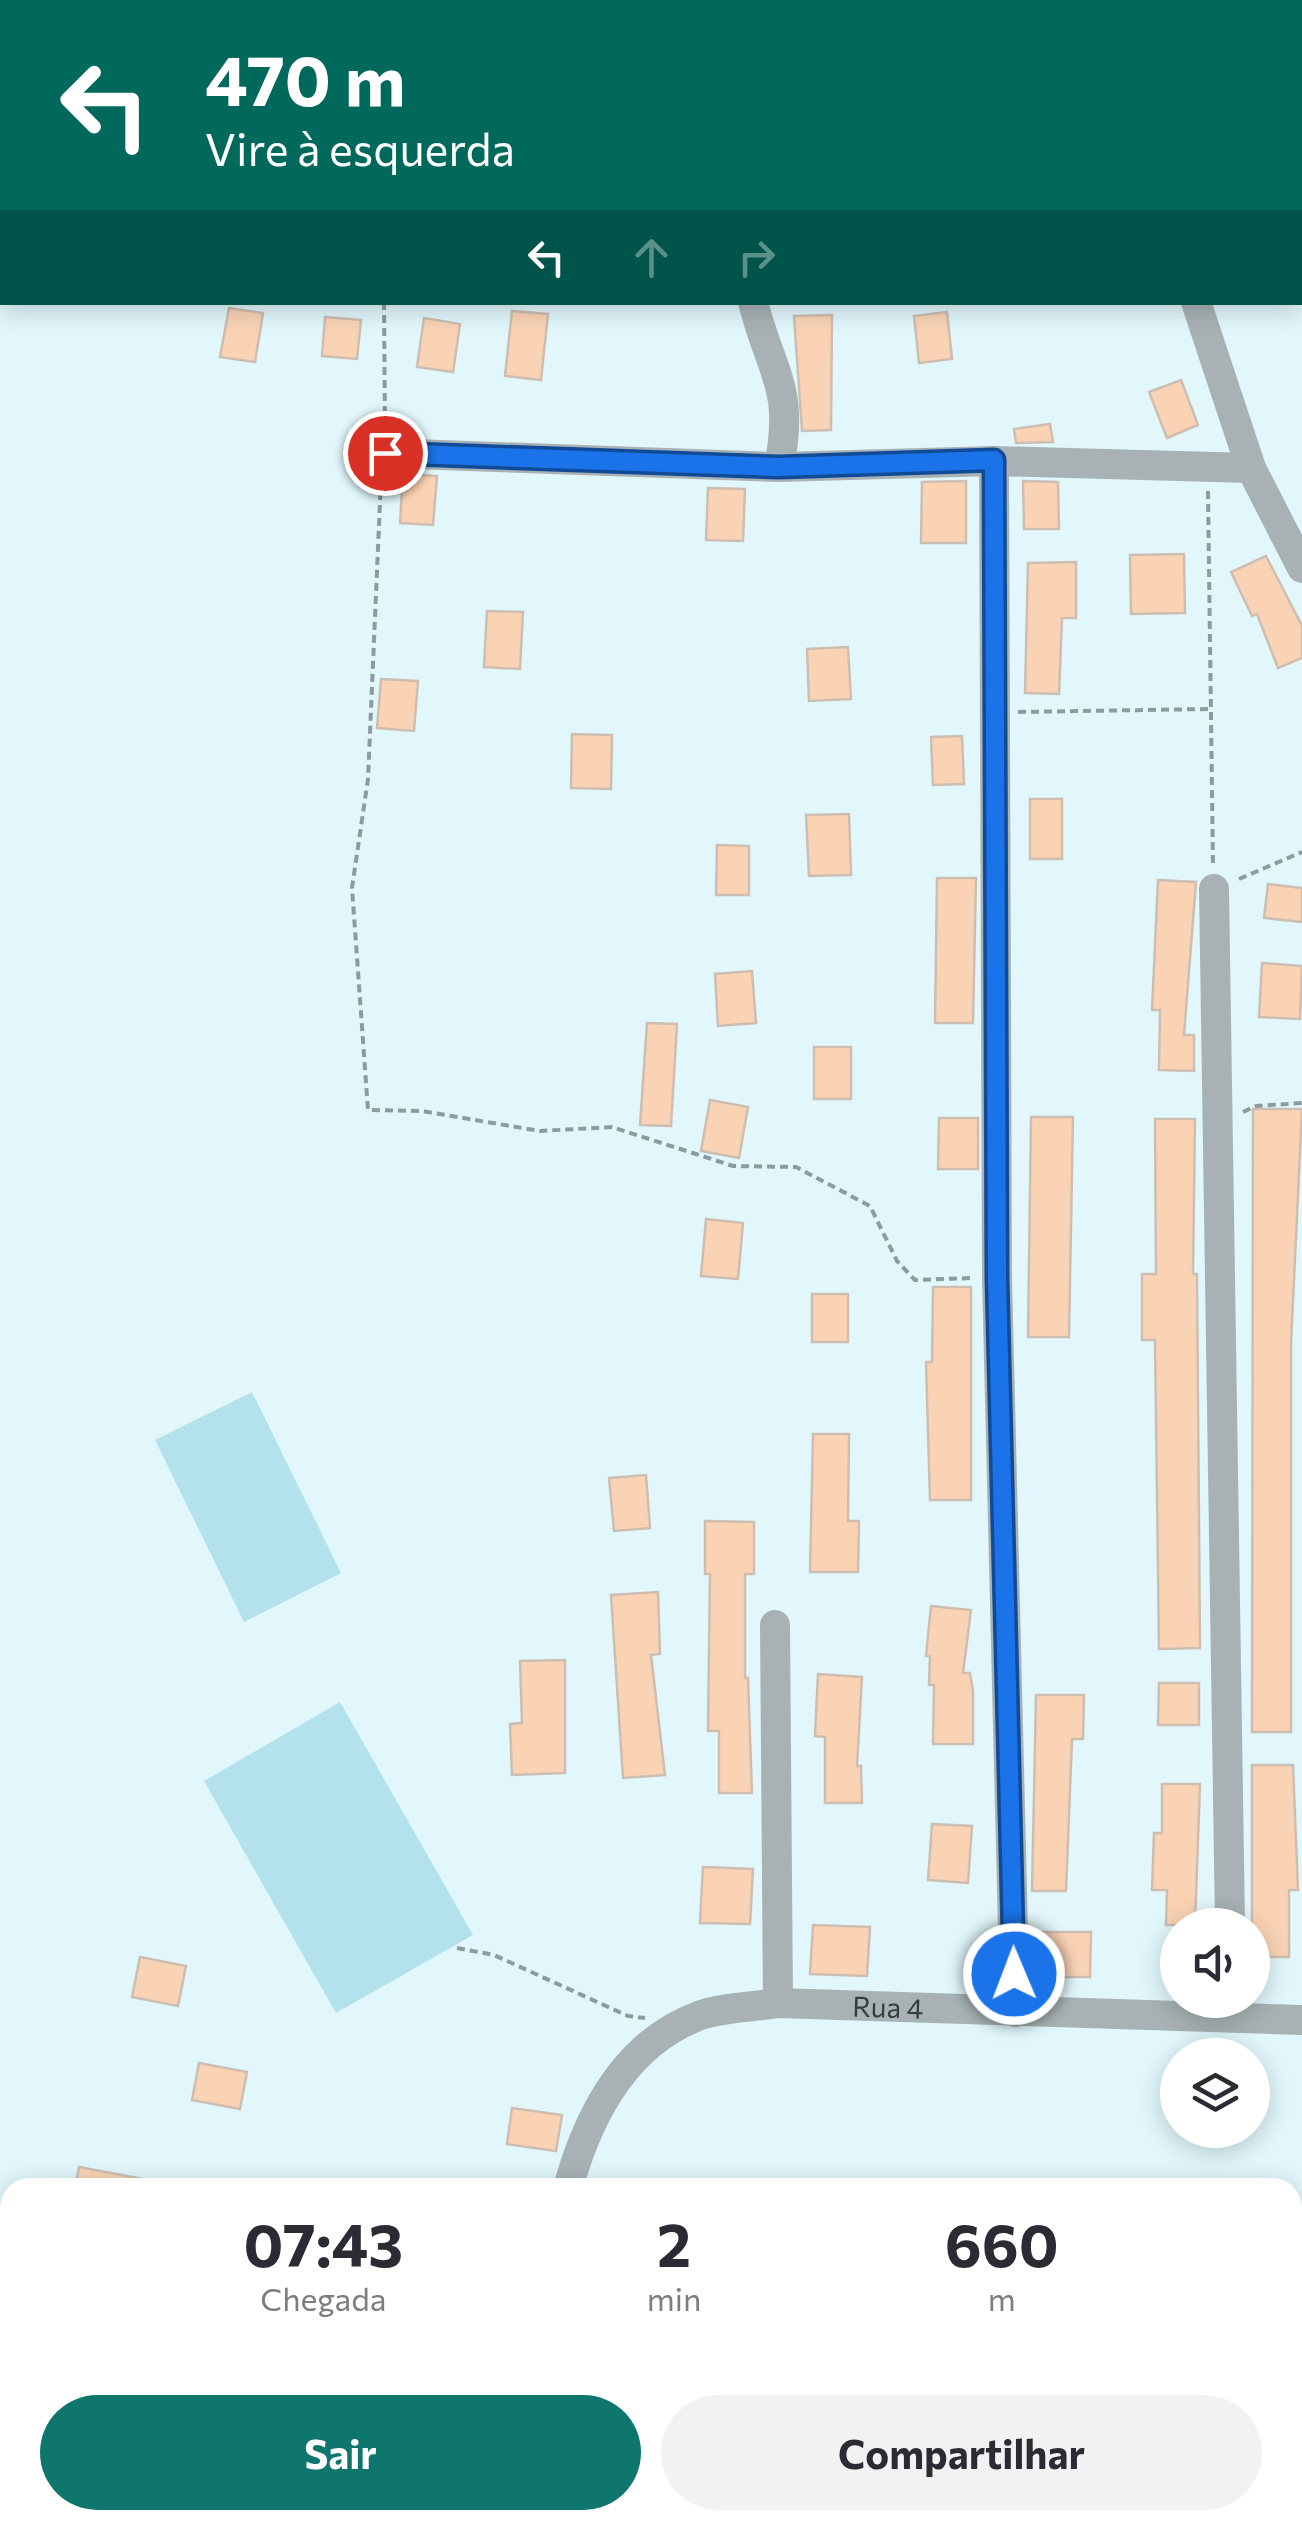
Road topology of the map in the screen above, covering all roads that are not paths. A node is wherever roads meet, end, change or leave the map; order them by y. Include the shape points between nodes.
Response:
1 (753, 305) edge
2 (1197, 305) edge
3 (385, 453) road end
4 (994, 460) junction
5 (779, 467) junction
6 (1251, 468) junction
7 (1302, 568) edge
8 (1214, 889) road end
9 (775, 1624) dead end
10 (1230, 1908) edge
11 (778, 2004) junction
12 (1160, 2010) edge
13 (1015, 2012) junction
14 (1270, 2015) edge
15 (1302, 2020) edge
16 (571, 2178) edge

1 - 5 street via 788,422
2 - 6 street
3 - 5 street
4 - 5 street
4 - 6 street
4 - 13 street via 997,1278
6 - 7 street
8 - 10 street
9 - 11 street
11 - 13 street, Rua 4
11 - 16 street, Rua 4 via 702,2015 649,2043 588,2126
12 - 13 street, Rua 4
14 - 15 street, Rua 4

